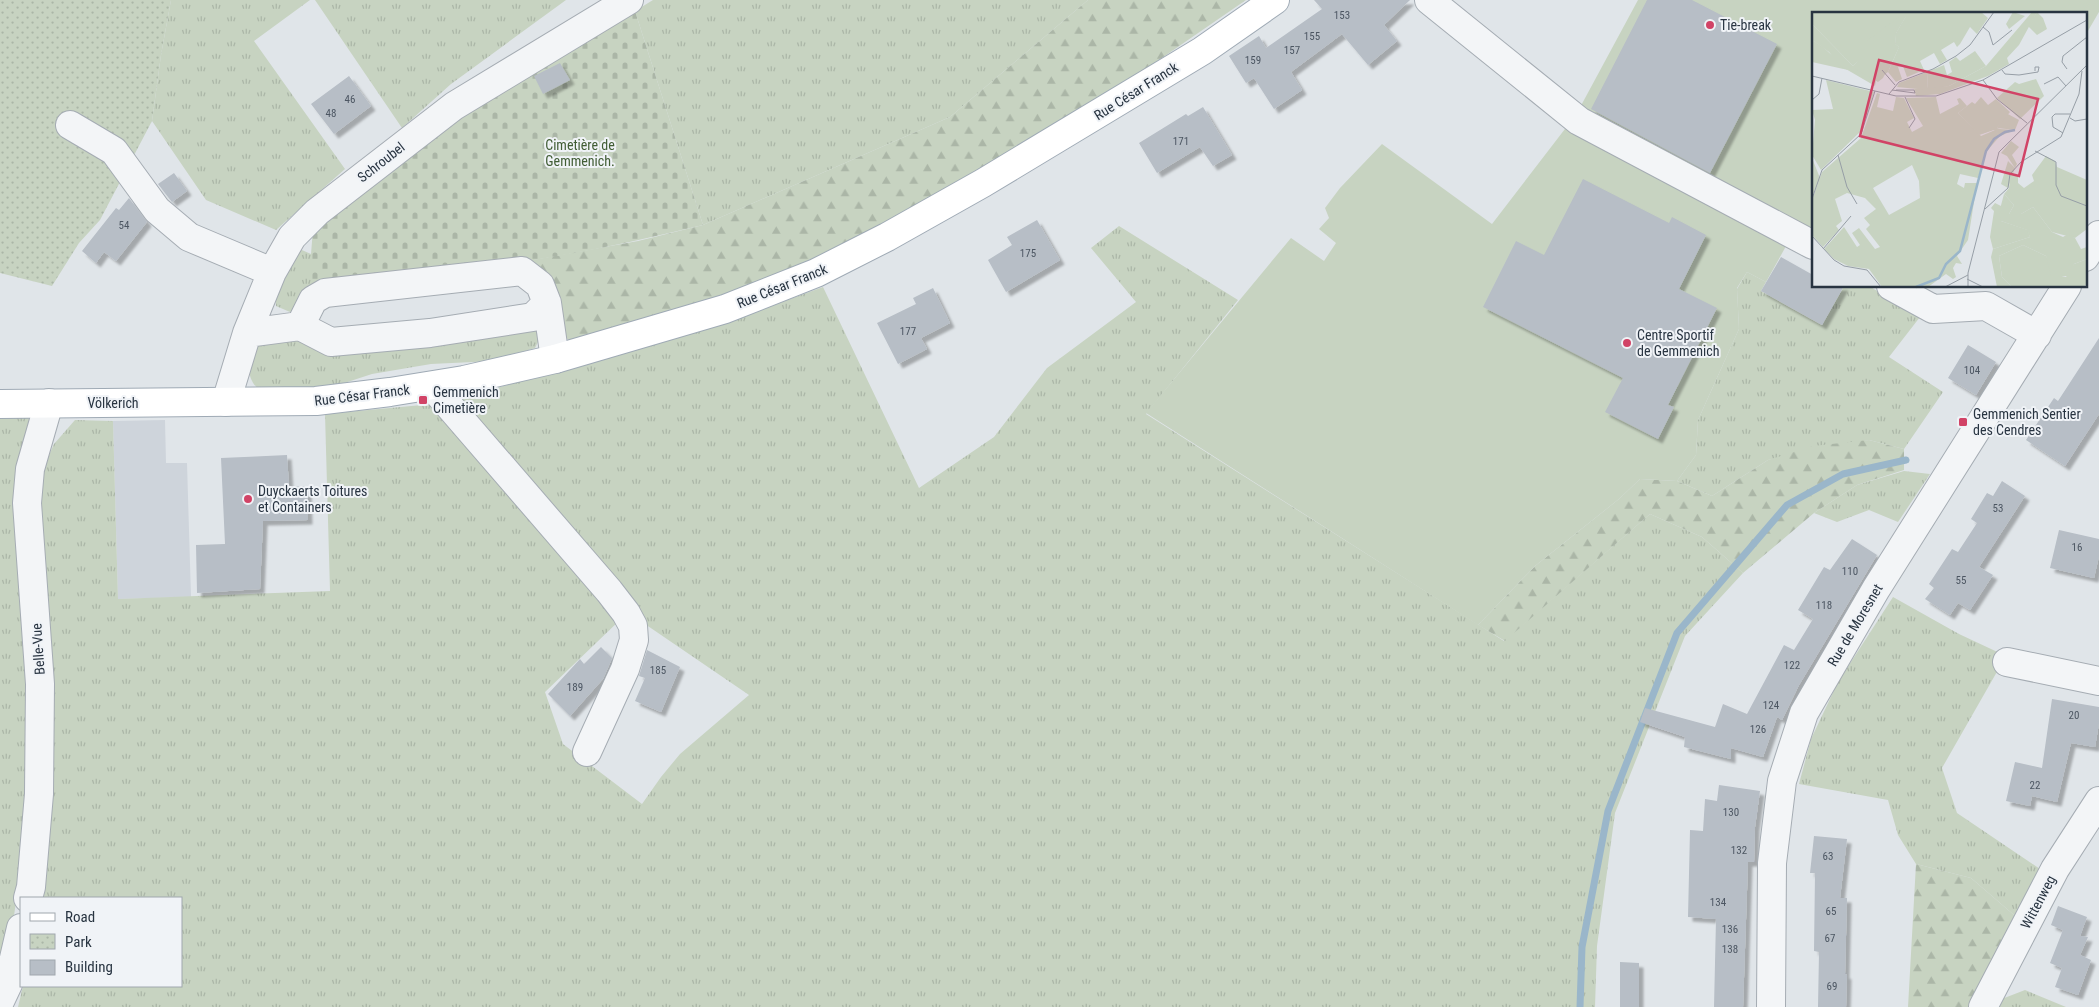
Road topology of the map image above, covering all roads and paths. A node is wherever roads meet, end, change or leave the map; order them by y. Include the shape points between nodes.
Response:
1 (629, 0) edge
2 (1275, 0) edge
3 (1429, 0) edge
4 (70, 125) dead end
5 (2099, 235) edge
6 (1812, 244) edge
7 (2086, 255) edge
8 (272, 272) junction
9 (1895, 288) edge
10 (2066, 288) edge
11 (548, 303) junction
12 (300, 326) junction
13 (247, 333) junction
14 (2037, 335) junction
15 (555, 359) junction
16 (432, 386) junction
17 (226, 402) junction
18 (49, 403) junction
19 (0, 404) edge
20 (2008, 662) dead end
21 (2099, 681) edge
22 (587, 752) dead end
23 (2099, 801) edge
24 (28, 897) edge
25 (20, 932) edge
26 (0, 1001) edge
27 (1771, 1007) edge
28 (1983, 1007) edge

1 - 8 street, Schroubel via 454,106 425,128 317,212 292,237
2 - 15 main road, Rue César Franck via 1202,51 1103,113 984,183 816,273 725,309
3 - 6 street via 1579,121
4 - 8 street via 114,150 157,210 189,237
5 - 7 street
8 - 13 street, Schroubel
9 - 14 street via 1933,309 1986,306
10 - 14 street, Rue de Moresnet
11 - 12 street via 533,316 430,333 331,342
11 - 12 street via 540,285 522,271 488,274 325,293 313,300
11 - 15 street
12 - 13 street
13 - 17 street, Schroubel
14 - 27 street, Rue de Moresnet via 1876,589 1804,713 1782,781 1772,863
15 - 16 main road, Rue César Franck
16 - 17 main road, Rue César Franck via 316,401
16 - 22 street via 610,591 633,626 634,640 625,669
17 - 18 main road, Völkerich
18 - 19 main road, Völkerich
18 - 24 street, Belle-Vue via 30,469 27,503 40,684 39,794
20 - 21 street
23 - 28 street, Wittenweg via 2055,869
25 - 26 street via 8,984

